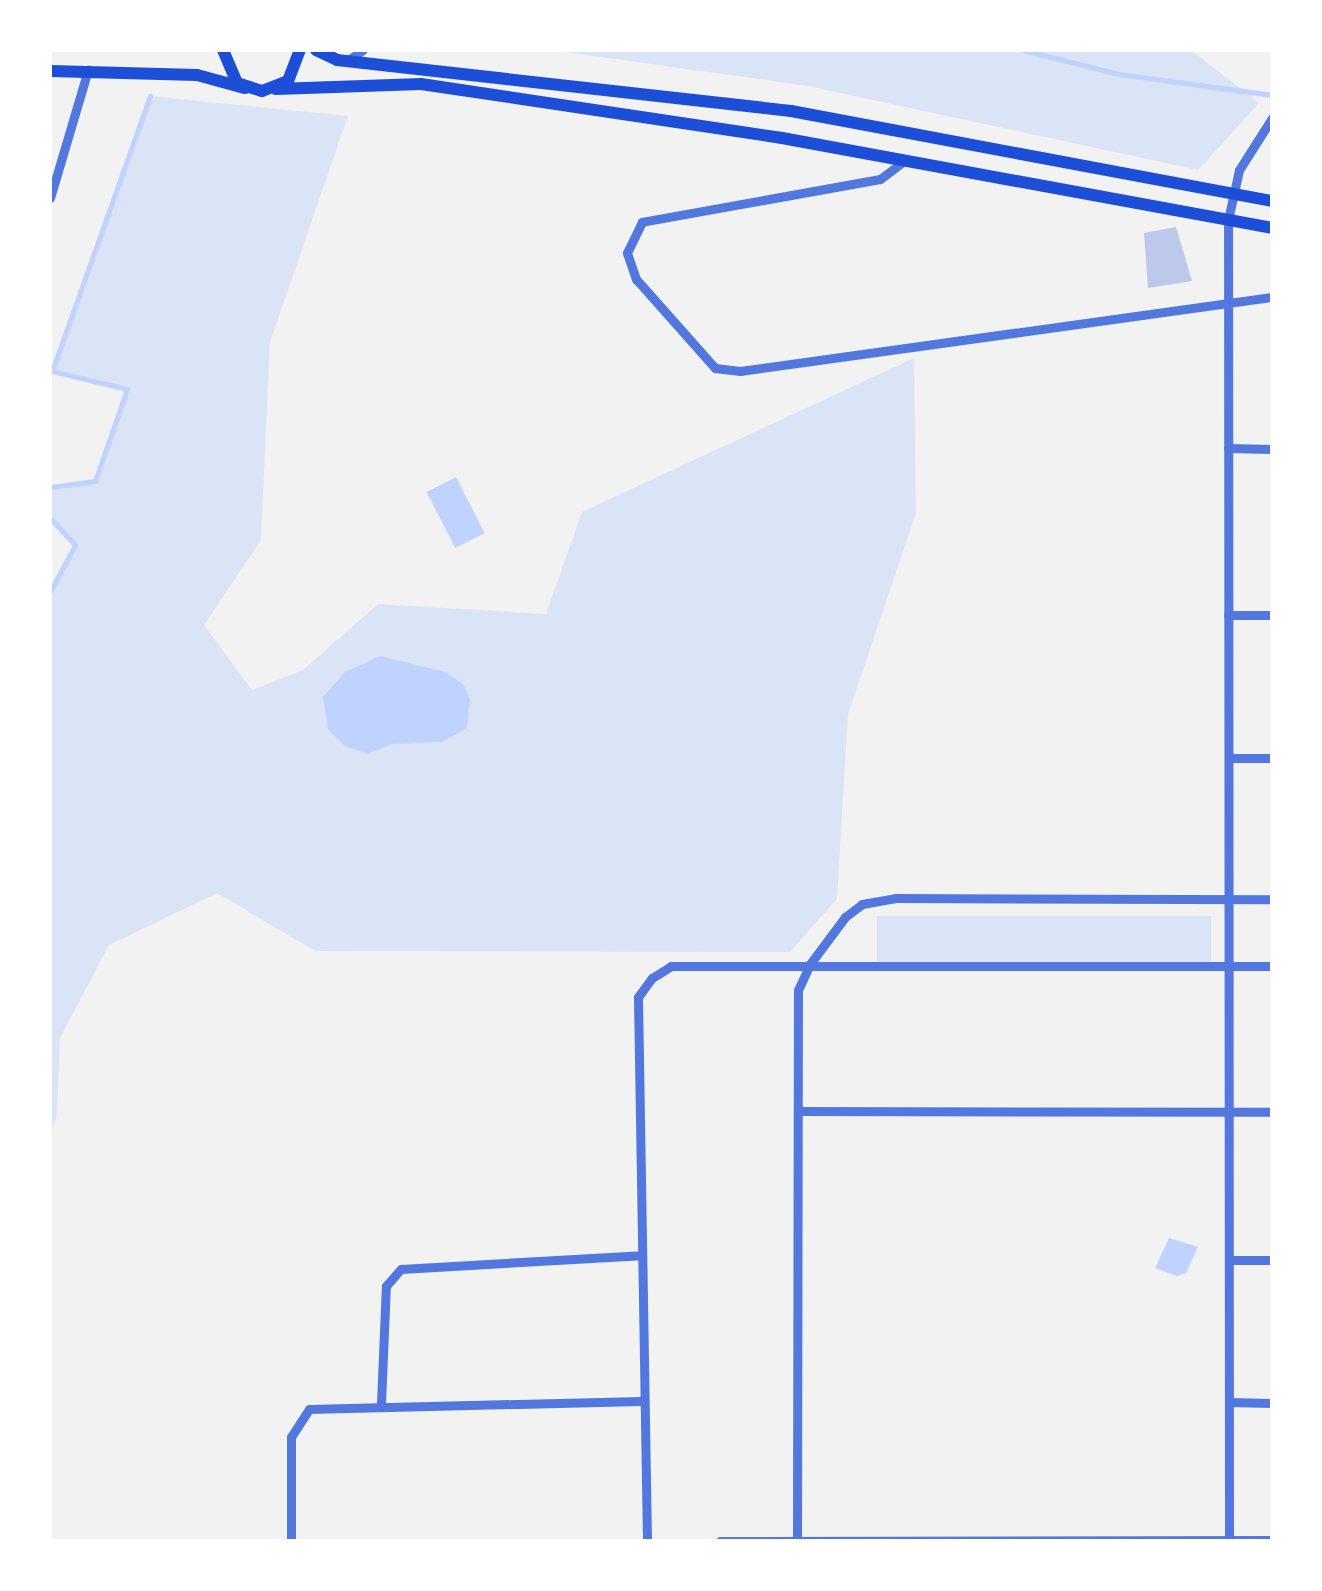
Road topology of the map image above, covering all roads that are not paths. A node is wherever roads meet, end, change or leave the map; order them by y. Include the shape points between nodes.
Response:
1 (223, 50) edge
2 (300, 50) edge
3 (316, 50) edge
4 (363, 50) edge
5 (347, 61) junction
6 (88, 70) junction
7 (50, 71) edge
8 (245, 88) junction
9 (276, 89) junction
10 (1272, 118) edge
11 (904, 161) junction
12 (1232, 194) junction
13 (50, 198) edge
14 (1272, 201) edge
15 (1228, 220) junction
16 (1272, 228) edge
17 (1272, 297) edge
18 (1228, 299) junction
19 (1228, 448) junction
20 (1272, 449) edge
21 (1228, 614) junction
22 (1272, 615) edge
23 (1228, 758) junction
24 (1272, 758) edge
25 (1229, 899) junction
26 (1272, 899) edge
27 (810, 964) junction
28 (1229, 965) junction
29 (1272, 966) edge
30 (1229, 1110) junction
31 (798, 1111) junction
32 (1272, 1112) edge
33 (641, 1255) junction
34 (1229, 1260) junction
35 (1272, 1260) edge
36 (642, 1401) junction
37 (1230, 1402) junction
38 (1272, 1402) edge
39 (381, 1403) junction
40 (796, 1539) edge
41 (1230, 1540) edge
42 (1272, 1540) edge
43 (290, 1541) edge
44 (648, 1541) edge
45 (720, 1541) edge

1 - 8 main road via 228,73
2 - 9 main road via 296,70
3 - 5 main road
4 - 5 street
5 - 12 main road via 791,111
6 - 7 main road
6 - 8 main road via 197,74
6 - 13 street
8 - 9 main road
9 - 11 main road via 421,84
10 - 12 street
11 - 15 main road
11 - 18 street via 880,179 642,222 627,254 636,279 715,368 740,372
12 - 14 main road
12 - 15 street
15 - 16 main road
15 - 18 street
17 - 18 street
18 - 19 street
19 - 20 street
19 - 21 street
21 - 22 street
21 - 23 street
23 - 24 street
23 - 25 street
25 - 26 street
25 - 27 street via 895,898 862,904 845,917
25 - 28 street
27 - 28 street
27 - 31 street via 798,990
27 - 33 street via 671,966 638,998
28 - 29 street
28 - 30 street
30 - 31 street
30 - 32 street
30 - 34 street
31 - 40 street
33 - 36 street
33 - 39 street via 401,1269 386,1286
34 - 35 street
34 - 37 street
36 - 39 street
36 - 44 street
37 - 38 street
37 - 41 street
39 - 43 street via 309,1408 290,1437
40 - 41 street
40 - 45 street
41 - 42 street

